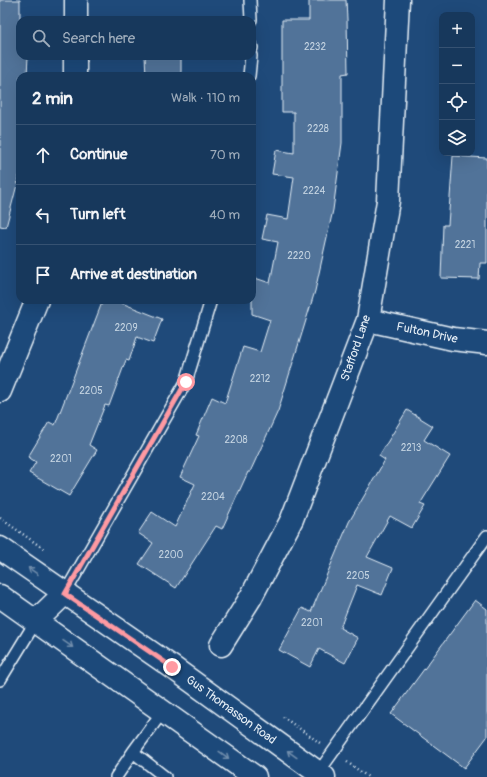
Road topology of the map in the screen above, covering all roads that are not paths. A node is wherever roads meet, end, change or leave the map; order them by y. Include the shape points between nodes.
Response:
1 (76, 0) edge
2 (250, 0) edge
3 (398, 0) edge
4 (76, 16) edge
5 (251, 16) edge
6 (76, 60) edge
7 (251, 60) edge
8 (76, 72) edge
9 (249, 72) edge
10 (35, 304) edge
11 (210, 304) edge
12 (368, 320) junction
13 (487, 343) edge
14 (0, 391) edge
15 (487, 536) edge
16 (0, 548) edge
17 (65, 594) junction
18 (0, 596) edge
19 (36, 621) junction
20 (221, 645) dead end
21 (2, 675) edge
22 (163, 711) junction
23 (133, 752) junction
24 (321, 775) edge
25 (116, 777) edge
26 (165, 777) edge
27 (254, 777) edge

1 - 4 street
2 - 5 lane
3 - 12 street, Stafford Lane via 388,201
6 - 8 street
7 - 9 lane
10 - 14 street
11 - 17 lane via 186,382
12 - 13 street, Fulton Drive via 453,339
12 - 20 street, Stafford Lane via 292,520 252,597
15 - 24 lane
17 -> 16 street, Gus Thomasson Road
17 - 19 street
24 -> 17 street, Gus Thomasson Road via 172,667
18 - 19 street
19 - 21 lane
19 -> 22 street
22 - 23 lane
22 -> 27 street
23 - 25 lane
23 - 26 lane

